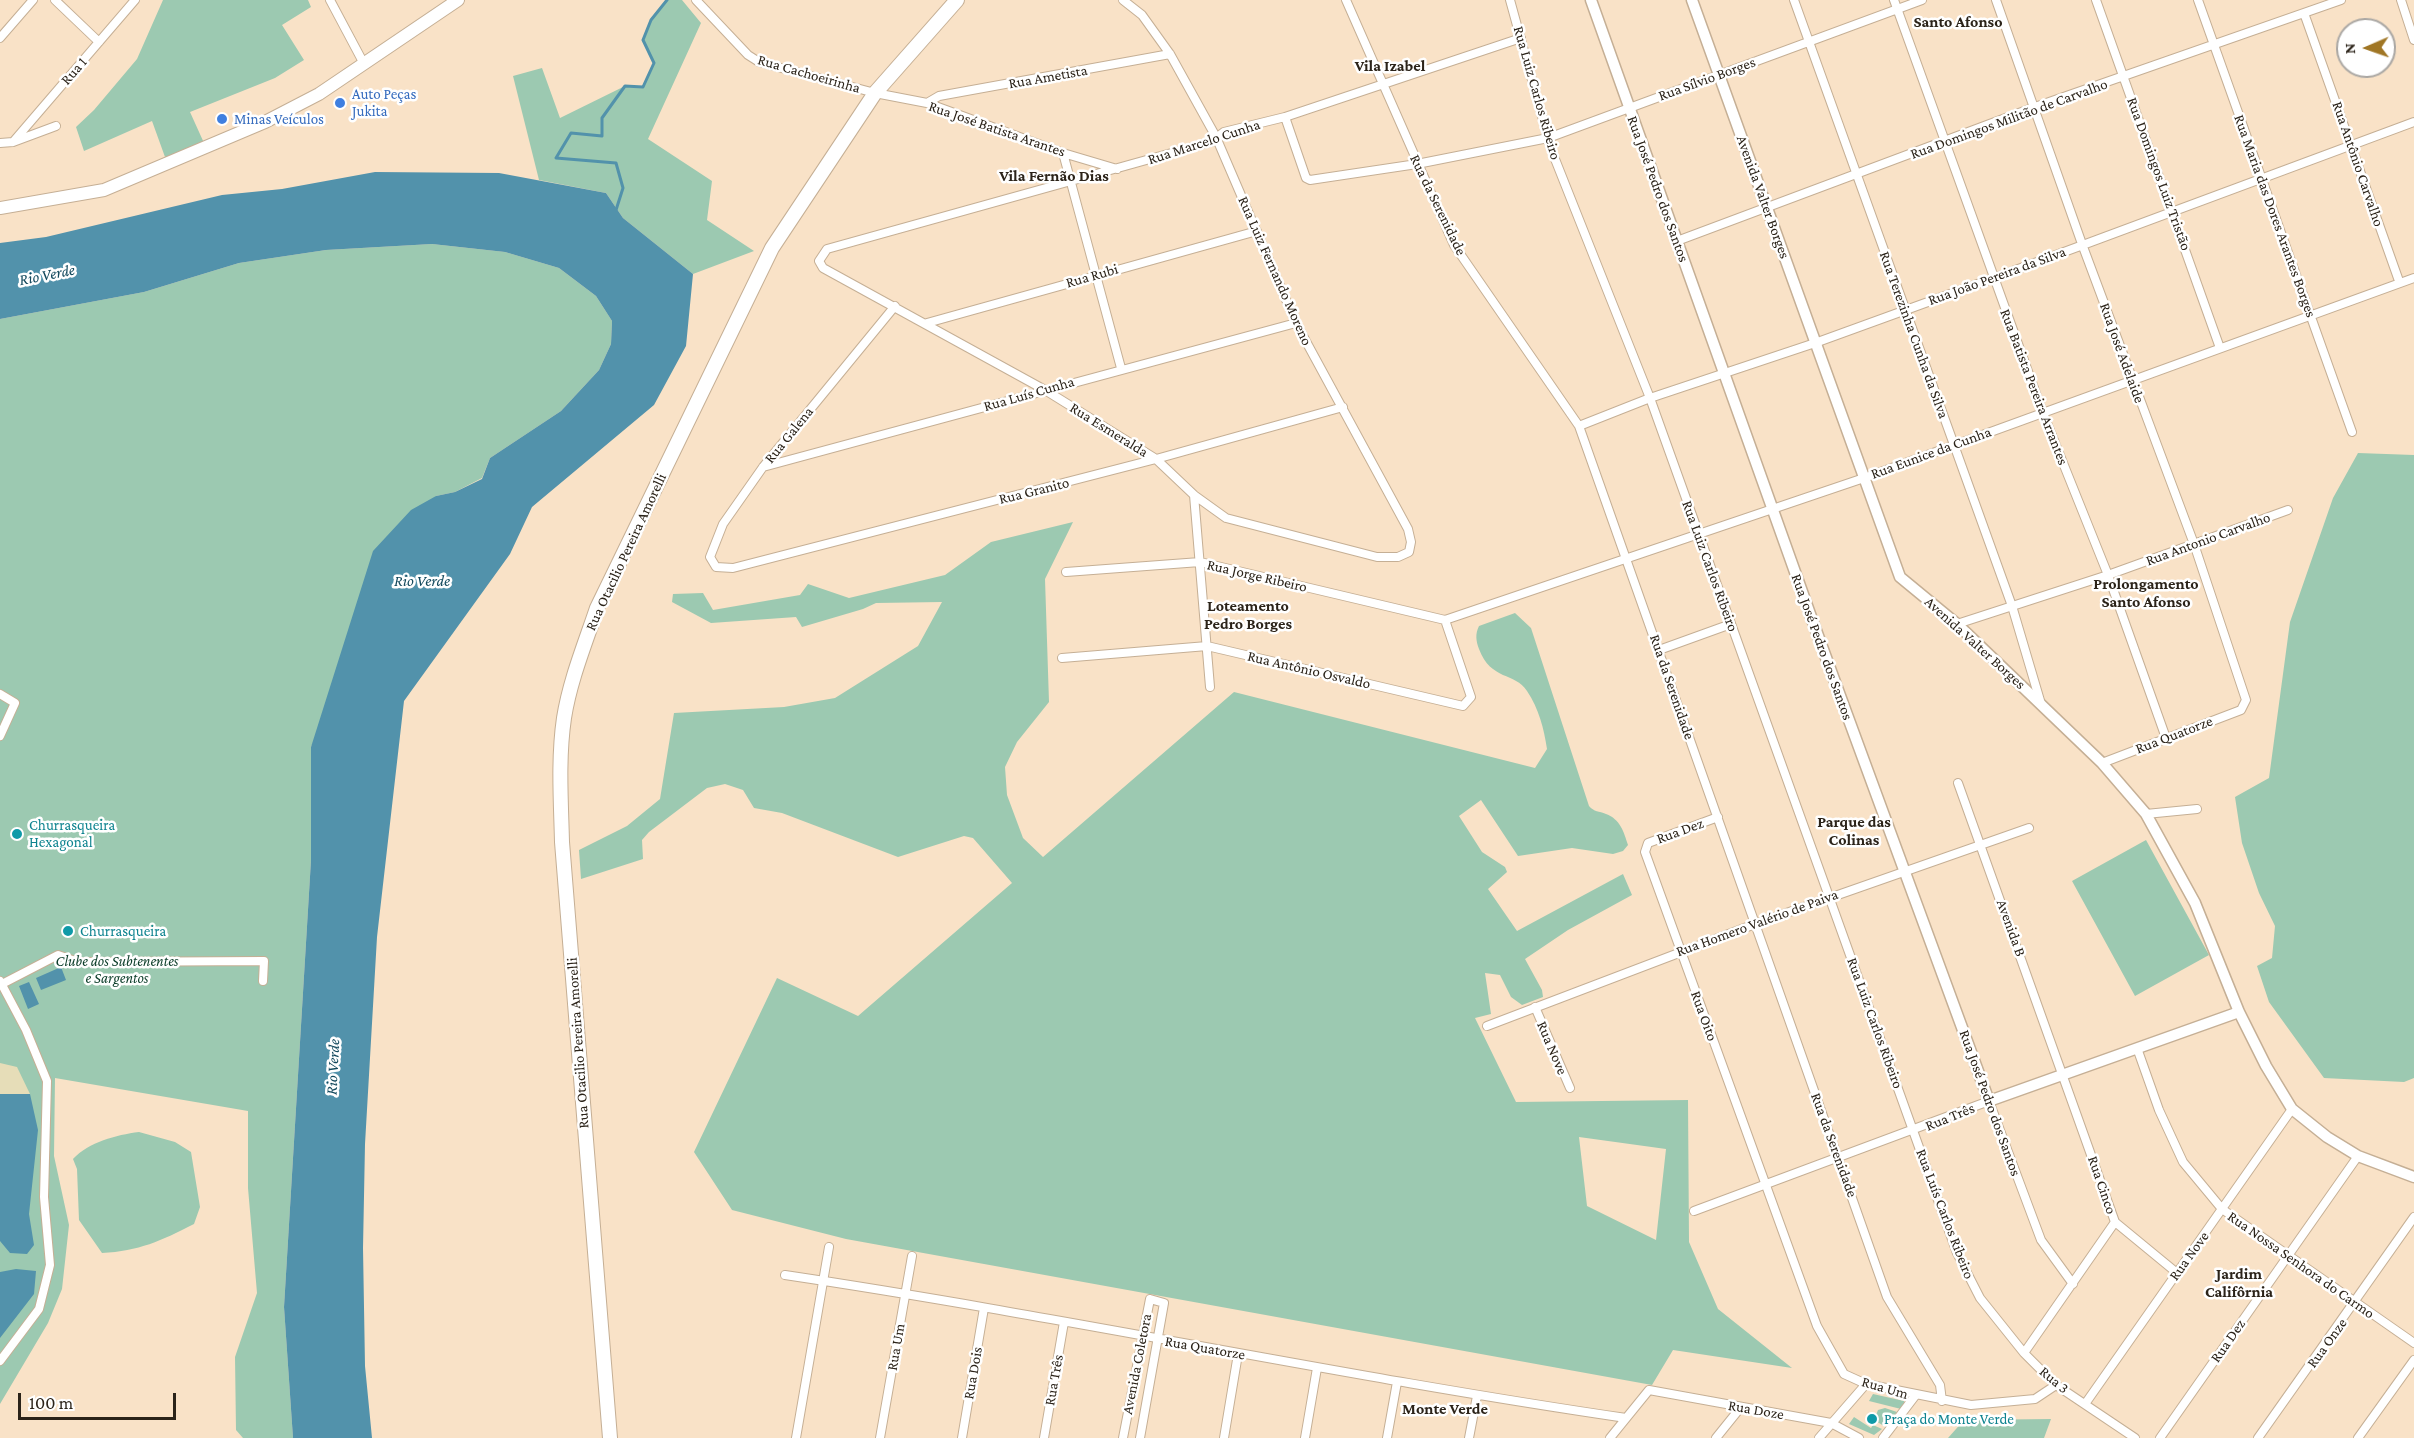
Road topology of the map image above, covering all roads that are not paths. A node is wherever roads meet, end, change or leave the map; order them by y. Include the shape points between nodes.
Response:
1 (33, 0) edge
2 (55, 0) edge
3 (135, 0) edge
4 (330, 0) edge
5 (458, 0) edge
6 (696, 0) edge
7 (957, 0) edge
8 (1122, 0) edge
9 (1346, 0) edge
10 (1510, 0) edge
11 (1591, 0) edge
12 (1692, 0) edge
13 (1794, 0) edge
14 (1922, 0) edge
15 (1996, 0) edge
16 (2096, 0) edge
17 (2198, 0) edge
18 (2341, 0) edge
19 (2401, 0) edge
20 (1896, 4) edge
21 (2304, 13) junction
22 (0, 38) edge
23 (1521, 38) junction
24 (2414, 40) edge
25 (99, 42) junction
26 (1809, 42) junction
27 (2214, 44) junction
28 (1170, 54) junction
29 (363, 62) junction
30 (1719, 75) junction
31 (2125, 76) junction
32 (1383, 84) junction
33 (875, 93) junction
34 (927, 103) junction
35 (1628, 107) junction
36 (2035, 107) junction
37 (1284, 117) junction
38 (2414, 122) edge
39 (56, 126) dead end
40 (1216, 137) junction
41 (1548, 138) junction
42 (13, 142) junction
43 (1946, 142) junction
44 (0, 143) edge
45 (2352, 147) junction
46 (1063, 153) junction
47 (1417, 164) junction
48 (1118, 169) junction
49 (1856, 174) junction
50 (2262, 179) junction
51 (1071, 182) junction
52 (1767, 207) junction
53 (0, 208) edge
54 (2173, 210) junction
55 (1257, 231) junction
56 (1677, 241) junction
57 (2082, 244) junction
58 (819, 261) joint
59 (1096, 274) junction
60 (1994, 278) junction
61 (2414, 278) edge
62 (2399, 281) junction
63 (895, 306) junction
64 (1905, 309) junction
65 (2310, 315) junction
66 (1296, 323) junction
67 (927, 324) junction
68 (1815, 343) junction
69 (2220, 348) junction
70 (1121, 368) junction
71 (1724, 373) junction
72 (2132, 381) junction
73 (1045, 390) junction
74 (1650, 398) junction
75 (1343, 407) junction
76 (2043, 413) junction
77 (1579, 426) junction
78 (2352, 432) dead end
79 (1954, 445) junction
80 (1156, 459) junction
81 (763, 467) junction
82 (1864, 478) junction
83 (1194, 495) junction
84 (1773, 509) junction
85 (2288, 510) dead end
86 (1699, 534) junction
87 (2194, 544) junction
88 (1409, 552) joint
89 (1625, 560) junction
90 (1200, 562) junction
91 (723, 569) joint
92 (1066, 572) dead end
93 (2108, 575) junction
94 (2012, 606) junction
95 (1445, 620) junction
96 (1731, 624) junction
97 (1957, 624) junction
98 (1207, 646) junction
99 (1659, 651) junction
100 (1062, 658) dead end
101 (1210, 687) dead end
102 (0, 694) edge
103 (2042, 705) junction
104 (2245, 706) joint
105 (0, 736) edge
106 (2166, 738) junction
107 (2103, 763) junction
108 (1958, 783) dead end
109 (2197, 809) dead end
110 (2146, 814) junction
111 (1718, 817) junction
112 (2029, 828) dead end
113 (1980, 844) junction
114 (1645, 847) joint
115 (1904, 870) junction
116 (1829, 897) junction
117 (1755, 924) junction
118 (1680, 951) junction
119 (263, 981) dead end
120 (1, 982) edge
121 (1535, 1007) junction
122 (2239, 1012) junction
123 (1486, 1026) dead end
124 (2137, 1048) junction
125 (2063, 1074) junction
126 (1570, 1088) dead end
127 (1989, 1101) junction
128 (2292, 1109) junction
129 (1914, 1131) junction
130 (2358, 1156) junction
131 (1839, 1158) junction
132 (2414, 1177) edge
133 (1764, 1185) junction
134 (2222, 1209) junction
135 (1694, 1211) dead end
136 (2414, 1217) edge
137 (2115, 1222) junction
138 (829, 1247) dead end
139 (912, 1256) dead end
140 (2288, 1257) junction
141 (2177, 1273) junction
142 (785, 1275) dead end
143 (824, 1281) junction
144 (2073, 1284) junction
145 (905, 1294) junction
146 (2355, 1304) junction
147 (984, 1308) junction
148 (1064, 1322) junction
149 (1142, 1336) junction
150 (1158, 1339) junction
151 (2414, 1343) edge
152 (2024, 1353) junction
153 (1238, 1354) junction
154 (2414, 1360) edge
155 (0, 1361) edge
156 (1317, 1368) junction
157 (1397, 1382) junction
158 (1866, 1384) junction
159 (2056, 1385) junction
160 (1477, 1396) junction
161 (1916, 1396) junction
162 (1941, 1401) junction
163 (2085, 1404) junction
164 (1741, 1407) junction
165 (1626, 1419) junction
166 (1831, 1423) junction
167 (609, 1438) edge
168 (796, 1438) edge
169 (880, 1438) edge
170 (962, 1438) edge
171 (1044, 1438) edge
172 (1124, 1438) edge
173 (1140, 1438) edge
174 (1224, 1438) edge
175 (1305, 1438) edge
176 (1387, 1438) edge
177 (1469, 1438) edge
178 (1610, 1438) edge
179 (1716, 1438) edge
180 (1819, 1438) edge
181 (1859, 1438) edge
182 (1883, 1438) edge
183 (2135, 1438) edge
184 (2160, 1438) edge
185 (2258, 1438) edge
186 (2358, 1438) edge

1 - 22 street
2 - 25 street
3 - 25 street, Rua 1
4 - 29 street
5 - 29 main road
6 - 33 street, Rua Cachoeirinha via 748,56 759,62
7 - 33 main road, Rua Otacilio Pereira Amorelli
8 - 28 street, Rua Luiz Fernando Moreno via 1142,15
9 - 32 street, Rua da Serenidade
10 - 23 street, Rua Luiz Carlos Ribeiro
11 - 35 street, Rua José Pedro dos Santos
12 - 30 street, Avenida Valter Borges
13 - 26 street, Rua Terezinha Cunha da Silva
14 - 20 street, Rua Sílvio Borges
15 - 36 street, Rua José Adelaide
16 - 31 street, Rua Domingos Luiz Tristão
17 - 27 street, Rua Maria das Dores Arantes Borges
18 - 21 street, Rua Domingos Militão de Carvalho
19 - 24 street
20 - 26 street, Rua Sílvio Borges
20 - 43 street, Rua Batista Pereira Arrantes
21 - 27 street, Rua Domingos Militão de Carvalho
21 - 45 street, Rua Antônio Carvalho
23 - 32 street, Rua Marcelo Cunha
23 - 41 street, Rua Luiz Carlos Ribeiro
25 - 42 street, Rua 1
26 - 30 street, Rua Sílvio Borges
26 - 49 street, Rua Terezinha Cunha da Silva
27 - 31 street, Rua Domingos Militão de Carvalho
27 - 50 street, Rua Maria das Dores Arantes Borges
28 - 34 street, Rua Ametista via 939,96
28 - 40 street, Rua Luiz Fernando Moreno
29 - 53 main road via 319,93 265,122 114,186
30 - 35 street, Rua Sílvio Borges
30 - 52 street, Avenida Valter Borges
31 - 36 street, Rua Domingos Militão de Carvalho
31 - 54 street, Rua Domingos Luiz Tristão
32 - 37 street, Rua Marcelo Cunha
32 - 47 street, Rua da Serenidade
33 - 34 street, Rua José Batista Arantes
33 - 167 main road, Rua Otacilio Pereira Amorelli via 772,248 597,608 575,670 564,718 560,776 562,842
34 - 46 street, Rua José Batista Arantes
35 - 41 street, Rua Sílvio Borges
35 - 56 street, Rua José Pedro dos Santos
36 - 43 street, Rua Domingos Militão de Carvalho
36 - 57 street, Rua José Adelaide
37 - 40 street, Rua Marcelo Cunha
37 - 47 street, Rua Sílvio Borges via 1310,180
38 - 45 street, Rua João Pereira da Silva
39 - 42 street
40 - 48 street, Rua Marcelo Cunha via 1211,142
40 - 55 street, Rua Luiz Fernando Moreno
41 - 47 street, Rua Sílvio Borges
41 - 74 street, Rua Luiz Carlos Ribeiro
42 - 44 street
43 - 49 street, Rua Domingos Militão de Carvalho
43 - 60 street, Rua Batista Pereira Arrantes
45 - 50 street, Rua João Pereira da Silva
45 - 62 street, Rua Antônio Carvalho
46 - 48 street, Rua José Batista Arantes
46 - 51 street
47 - 77 street, Rua da Serenidade via 1454,245
48 - 51 street, Rua Marcelo Cunha
49 - 52 street, Rua Domingos Militão de Carvalho
49 - 64 street, Rua Terezinha Cunha da Silva
50 - 54 street, Rua João Pereira da Silva
50 - 65 street, Rua Maria das Dores Arantes Borges
51 - 58 street, Rua Marcelo Cunha via 827,249
51 - 59 street
52 - 56 street, Rua Domingos Militão de Carvalho
52 - 68 street, Avenida Valter Borges
54 - 57 street, Rua João Pereira da Silva
54 - 69 street, Rua Domingos Luiz Tristão
55 - 59 street, Rua Rubi
55 - 66 street, Rua Luiz Fernando Moreno
56 - 71 street, Rua José Pedro dos Santos
57 - 60 street, Rua João Pereira da Silva
57 - 72 street, Rua José Adelaide
58 - 63 street, Rua Esmeralda via 823,268
59 - 67 street, Rua Rubi
59 - 70 street
60 - 64 street, Rua João Pereira da Silva
60 - 76 street, Rua Batista Pereira Arrantes
61 - 62 street, Rua Eunice da Cunha
62 - 65 street, Rua Eunice da Cunha
63 - 67 street, Rua Esmeralda
63 - 81 street, Rua Galena
64 - 68 street, Rua João Pereira da Silva
64 - 79 street, Rua Terezinha Cunha da Silva
65 - 69 street, Rua Eunice da Cunha
65 - 78 street, Rua Maria das Dores Arantes Borges
66 - 70 street, Rua Luís Cunha
66 - 75 street, Rua Luiz Fernando Moreno
67 - 73 street, Rua Esmeralda
68 - 71 street, Rua João Pereira da Silva
68 - 82 street, Avenida Valter Borges
69 - 72 street, Rua Eunice da Cunha
70 - 73 street, Rua Luís Cunha
71 - 74 street, Rua João Pereira da Silva
71 - 84 street, Rua José Pedro dos Santos
72 - 76 street, Rua Eunice da Cunha
72 - 87 street, Rua José Adelaide
73 - 80 street, Rua Esmeralda
73 - 81 street, Rua Luís Cunha
74 - 77 street, Rua João Pereira da Silva
74 - 86 street, Rua Luiz Carlos Ribeiro
75 - 80 street, Rua Granito
75 - 88 street, Rua Luiz Fernando Moreno via 1408,529
76 - 79 street, Rua Eunice da Cunha
76 - 93 street, Rua Batista Pereira Arrantes
77 - 89 street, Rua da Serenidade
79 - 82 street, Rua Eunice da Cunha
79 - 94 street, Rua Terezinha Cunha da Silva
80 - 83 street, Rua Esmeralda
80 - 91 street, Rua Granito
81 - 91 street, Rua Galena via 723,524 712,550 711,563
82 - 84 street, Rua Eunice da Cunha
82 - 97 street, Avenida Valter Borges via 1900,576
83 - 88 street, Rua Esmeralda via 1232,521 1363,555 1398,557
83 - 90 street
84 - 86 street, Rua Eunice da Cunha
84 - 115 street, Rua José Pedro dos Santos
85 - 87 street, Rua Antonio Carvalho
86 - 89 street, Rua Eunice da Cunha
86 - 96 street, Rua Luiz Carlos Ribeiro
87 - 93 street, Rua Antonio Carvalho
87 - 104 street, Rua José Adelaide
89 - 95 street, Rua Eunice da Cunha
89 - 99 street, Rua da Serenidade
90 - 92 street, Rua Jorge Ribeiro
90 - 95 street, Rua Jorge Ribeiro
90 - 98 street
93 - 94 street, Rua Antonio Carvalho
93 - 106 street, Rua Batista Pereira Arrantes
94 - 97 street, Rua Antonio Carvalho
94 - 103 street, Rua Terezinha Cunha da Silva
95 - 98 street, Rua Antônio Osvaldo via 1471,697 1463,706
96 - 99 street
96 - 116 street, Rua Luiz Carlos Ribeiro
97 - 103 street, Avenida Valter Borges
98 - 100 street, Rua Antônio Osvaldo
98 - 101 street
99 - 111 street, Rua da Serenidade
102 - 105 street via 15,703
103 - 107 street, Avenida Valter Borges
104 - 106 street, Rua Quatorze
106 - 107 street, Rua Quatorze
107 - 110 street, Avenida Valter Borges
108 - 113 street, Avenida B
109 - 110 street
110 - 122 street, Avenida Valter Borges via 2195,903
111 - 114 street, Rua Dez
111 - 117 street, Rua da Serenidade
112 - 113 street, Rua Homero Valério de Paiva
113 - 115 street, Rua Homero Valério de Paiva
113 - 125 street, Avenida B
114 - 118 street, Rua Oito
115 - 116 street, Rua Homero Valério de Paiva
115 - 127 street, Rua José Pedro dos Santos
116 - 117 street, Rua Homero Valério de Paiva
116 - 129 street, Rua Luiz Carlos Ribeiro
117 - 118 street, Rua Homero Valério de Paiva
117 - 131 street, Rua da Serenidade
118 - 121 street, Rua Homero Valério de Paiva
118 - 133 street, Rua Oito
119 - 120 street via 264,961 78,962 58,955
120 - 155 street via 48,1081 44,1197 50,1264 39,1309
121 - 123 street, Rua Homero Valério de Paiva
121 - 126 street, Rua Nove
122 - 124 street, Rua Três
122 - 128 street, Avenida Valter Borges
124 - 125 street, Rua Três
124 - 134 street, Rua Nossa Senhora do Carmo via 2183,1162
125 - 127 street, Rua Três
125 - 137 street, Rua Cinco
127 - 129 street, Rua Três
127 - 144 street, Rua José Pedro dos Santos via 2042,1240
128 - 130 street, Avenida Valter Borges
128 - 134 street, Rua Nove
129 - 131 street, Rua Três
129 - 152 street, Rua Luís Carlos Ribeiro via 1957,1253 1980,1298
130 - 132 street, Avenida Valter Borges
130 - 140 street, Rua Dez
131 - 133 street, Rua Três
131 - 162 street, Rua da Serenidade via 1887,1297 1940,1385
133 - 135 street, Rua Três
133 - 158 street, Rua Um via 1817,1326 1844,1374
134 - 140 street, Rua Nossa Senhora do Carmo
134 - 141 street, Rua Nove
136 - 146 street, Rua Onze
137 - 141 street, Rua Cinco
137 - 144 street
138 - 143 street
139 - 145 street, Rua Um
140 - 146 street, Rua Nossa Senhora do Carmo
140 - 184 street, Rua Dez
141 - 163 street, Rua Nove
142 - 143 street, Rua Quatorze
143 - 145 street, Rua Quatorze
143 - 168 street
144 - 152 street
145 - 147 street, Rua Quatorze
145 - 169 street, Rua Um
146 - 151 street, Rua Nossa Senhora do Carmo
146 - 185 street, Rua Onze
147 - 148 street, Rua Quatorze
147 - 170 street, Rua Dois
148 - 149 street, Rua Quatorze
148 - 171 street, Rua Três
149 - 150 street, Rua Quatorze
149 - 150 street, Avenida Coletora via 1150,1299 1164,1303
149 - 172 street, Avenida Coletora
150 - 153 street, Rua Quatorze
150 - 173 street, Avenida Coletora
152 - 159 street, Rua 3
153 - 156 street, Rua Quatorze
153 - 174 street
154 - 186 street
156 - 157 street, Rua Quatorze
156 - 175 street
157 - 160 street, Rua Quatorze
157 - 176 street
158 - 161 street, Rua Um
158 - 166 street
159 - 162 street, Rua Um via 2035,1399 1971,1405
159 - 163 street, Rua 3
160 - 165 street, Rua Quatorze
160 - 177 street
161 - 162 street, Rua Um
161 - 182 street
163 - 183 street
164 - 165 street, Rua Doze via 1649,1390
164 - 166 street, Rua Doze
164 - 179 street
165 - 178 street
166 - 180 street
166 - 181 street, Rua Doze

